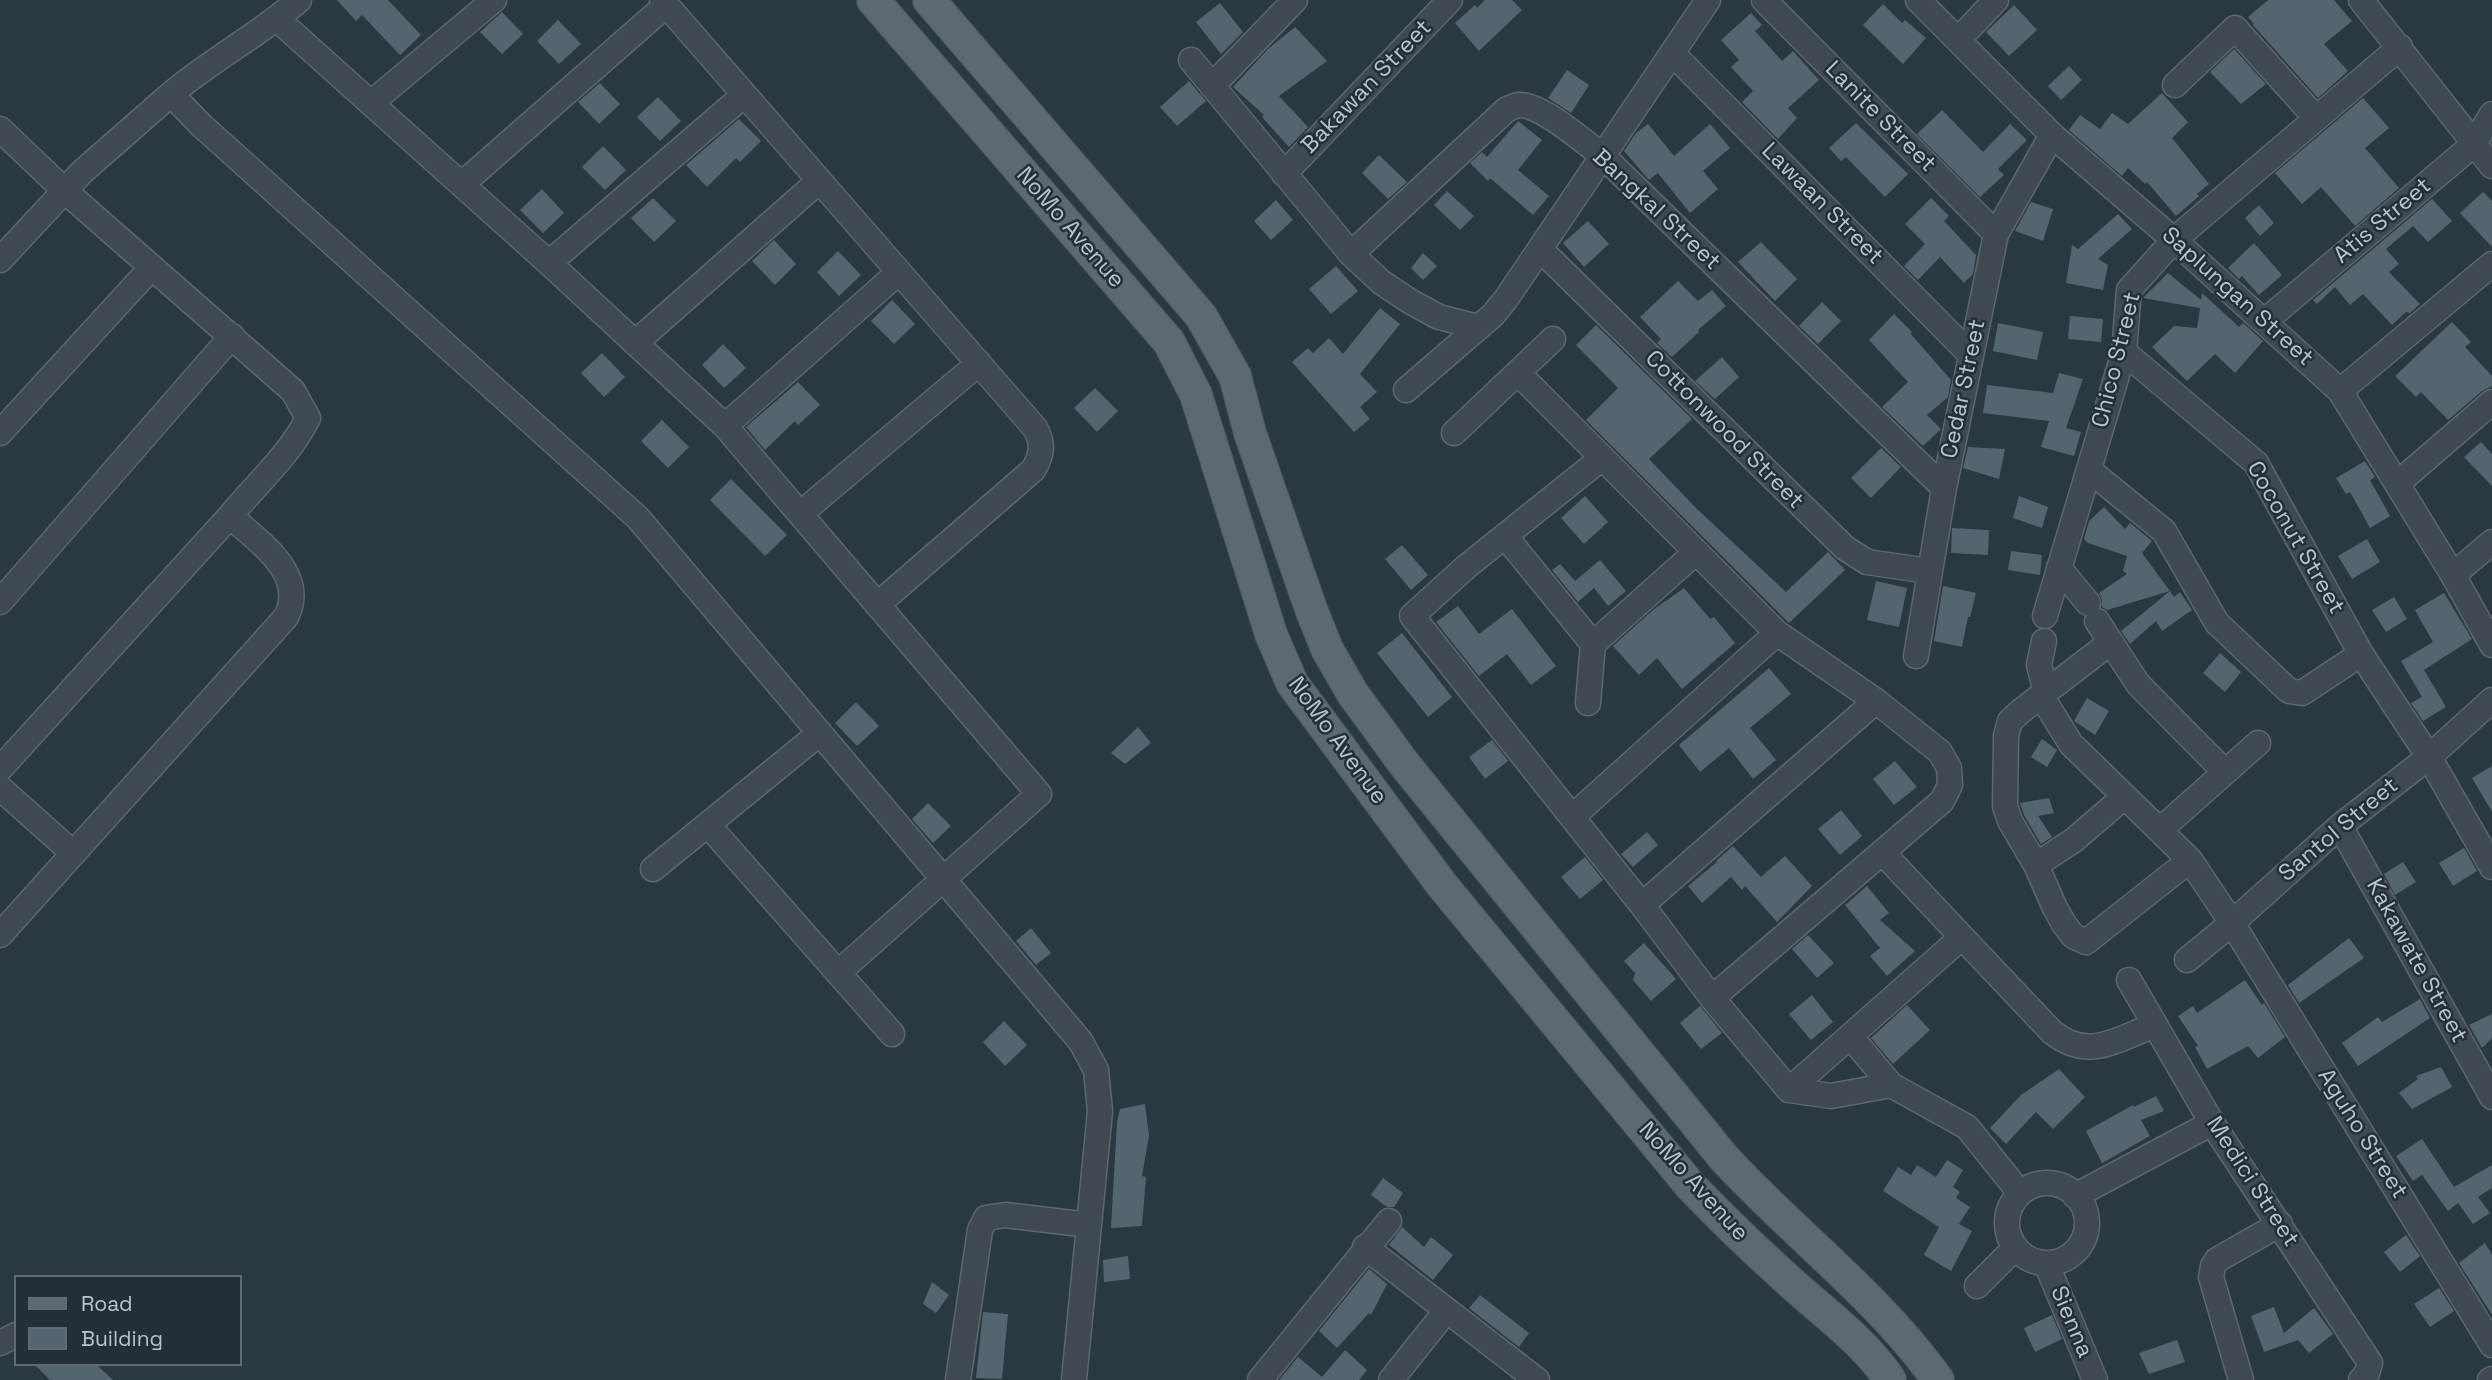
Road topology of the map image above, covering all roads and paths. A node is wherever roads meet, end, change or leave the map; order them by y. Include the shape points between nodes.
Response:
1 (299, 0) edge
2 (494, 0) edge
3 (873, 0) edge
4 (929, 0) edge
5 (1295, 0) edge
6 (1450, 0) edge
7 (1708, 0) edge
8 (1764, 0) edge
9 (1918, 0) edge
10 (1996, 0) edge
11 (2361, 0) edge
12 (663, 3) edge
13 (277, 19) junction
14 (1958, 40) junction
15 (2400, 47) junction
16 (1673, 54) junction
17 (1191, 60) dead end
18 (1212, 86) junction
19 (2175, 86) dead end
20 (171, 94) junction
21 (744, 95) junction
22 (371, 103) junction
23 (2492, 114) edge
24 (2316, 118) junction
25 (0, 129) edge
26 (2052, 135) junction
27 (2474, 144) junction
28 (1604, 157) junction
29 (2492, 166) edge
30 (1284, 174) junction
31 (819, 181) junction
32 (462, 184) junction
33 (65, 191) junction
34 (1996, 234) junction
35 (2174, 240) junction
36 (1541, 250) junction
37 (1351, 254) junction
38 (0, 260) edge
39 (549, 262) junction
40 (2492, 264) edge
41 (152, 267) junction
42 (899, 272) junction
43 (2265, 321) junction
44 (1478, 327) junction
45 (232, 336) junction
46 (1553, 339) dead end
47 (635, 343) junction
48 (2124, 352) junction
49 (1971, 355) junction
50 (979, 363) junction
51 (1518, 373) junction
52 (1406, 390) dead end
53 (2340, 391) junction
54 (2492, 402) edge
55 (725, 426) junction
56 (0, 433) edge
57 (1454, 433) dead end
58 (1602, 458) junction
59 (2088, 470) junction
60 (2398, 483) junction
61 (1944, 488) junction
62 (800, 514) junction
63 (230, 516) junction
64 (1504, 536) junction
65 (2492, 541) edge
66 (1696, 552) junction
67 (2059, 568) junction
68 (1929, 571) junction
69 (2454, 575) junction
70 (0, 602) edge
71 (877, 605) junction
72 (1776, 633) junction
73 (2111, 642) junction
74 (1593, 643) junction
75 (2492, 645) edge
76 (2361, 654) junction
77 (1916, 656) dead end
78 (2044, 695) junction
79 (2492, 700) edge
80 (1876, 701) junction
81 (1588, 703) dead end
82 (820, 733) junction
83 (2258, 743) dead end
84 (2428, 757) junction
85 (0, 769) edge
86 (2225, 772) junction
87 (0, 788) edge
88 (2124, 797) junction
89 (1572, 817) junction
90 (708, 825) junction
91 (2340, 826) junction
92 (2160, 830) junction
93 (1882, 852) junction
94 (73, 853) junction
95 (2190, 860) junction
96 (2036, 865) junction
97 (2492, 867) edge
98 (653, 869) dead end
99 (944, 879) junction
100 (1642, 905) junction
101 (2232, 923) junction
102 (0, 935) edge
103 (1962, 937) junction
104 (2186, 960) dead end
105 (839, 972) junction
106 (2129, 980) dead end
107 (1712, 998) junction
108 (2153, 1026) junction
109 (892, 1034) dead end
110 (1851, 1037) junction
111 (1891, 1085) junction
112 (1789, 1090) junction
113 (2492, 1097) edge
114 (2212, 1123) junction
115 (2020, 1193) junction
116 (2075, 1196) junction
117 (1389, 1221) dead end
118 (2280, 1224) junction
119 (1088, 1225) junction
120 (1365, 1247) junction
121 (2015, 1248) junction
122 (2046, 1263) junction
123 (1977, 1286) dead end
124 (1446, 1311) junction
125 (2492, 1345) edge
126 (1914, 1346) junction
127 (1887, 1375) edge
128 (1527, 1377) edge
129 (958, 1380) edge
130 (1074, 1380) edge
131 (1260, 1380) edge
132 (1391, 1380) edge
133 (1938, 1380) edge
134 (2095, 1380) edge
135 (2241, 1380) edge
136 (2361, 1380) edge

1 - 13 street
2 - 22 street
3 - 127 main road, NoMo Avenue via 1169,342 1196,395 1271,634 1292,683 1442,885 1689,1184
4 - 126 main road, NoMo Avenue via 1201,316 1235,376 1311,609 1353,694 1405,765 1724,1158
5 - 18 street
6 - 30 street, Bakawan Street
7 - 16 street
8 - 34 street, Lanite Street
9 - 14 street, Saplungan Street
10 - 14 street
11 - 15 street
12 - 21 street
12 - 32 street
13 - 20 street
13 - 22 street
14 - 26 street, Saplungan Street
15 - 24 street, Chico Street
15 - 27 street
16 - 28 street
16 - 49 street, Lawaan Street
17 - 18 street
18 - 30 street
19 - 24 street via 2235,28
20 - 33 street
20 - 82 street via 638,517
21 - 31 street
21 - 39 street
22 - 32 street
23 - 27 street, Atis Street
24 - 35 street, Chico Street
25 - 33 street
26 - 34 street, Cedar Street
26 - 35 street, Saplungan Street
27 - 29 street
27 - 43 street, Atis Street
28 - 36 street
28 - 37 street, Bangkal Street via 1544,113 1518,105 1507,109
28 - 61 street, Bangkal Street
30 - 37 street
31 - 42 street
31 - 47 street
32 - 39 street
33 - 38 street
33 - 41 street
34 - 49 street, Cedar Street
35 - 43 street, Saplungan Street
35 - 48 street, Chico Street via 2129,290
36 - 44 street via 1493,315
36 - 68 street, Cottonwood Street via 1845,548 1867,562
37 - 44 street via 1411,302 1439,317
39 - 47 street
40 - 53 street
41 - 45 street
41 - 56 street
42 - 50 street
42 - 55 street
43 - 53 street, Saplungan Street
44 - 52 street
45 - 63 street via 293,391 308,418 299,436
45 - 70 street
46 - 51 street
47 - 55 street
48 - 59 street, Chico Street
48 - 76 street, Coconut Street via 2256,463
49 - 61 street, Cedar Street
50 - 62 street
50 - 71 street via 1035,428 1042,448 1039,459 1033,470
51 - 57 street
51 - 58 street
53 - 60 street, Saplungan Street
54 - 60 street
55 - 62 street
58 - 64 street
58 - 66 street
59 - 67 street, Chico Street
59 - 76 street via 2164,531 2217,623 2288,691 2302,693
60 - 69 street, Saplungan Street
61 - 68 street, Cedar Street
62 - 71 street
63 - 85 street
63 - 94 street via 284,568 293,604 265,641
64 - 74 street
64 - 89 street via 1412,616
65 - 69 street
66 - 72 street
66 - 74 street
67 - 73 street
67 - 78 street, Chico Street via 2039,665
68 - 77 street, Cedar Street
69 - 75 street, Saplungan Street
71 - 99 street via 1039,794
72 - 80 street
72 - 89 street
73 - 78 street
73 - 86 street via 2138,684
74 - 81 street
76 - 84 street, Coconut Street
78 - 88 street, Aguho Street via 2071,744
78 - 96 street via 2010,721 2006,736 2005,806
79 - 84 street, Santol Street
80 - 93 street via 1940,752 1949,768 1950,785 1942,801
80 - 100 street
82 - 90 street
82 - 99 street
83 - 86 street
84 - 91 street, Santol Street
84 - 97 street, Coconut Street
86 - 92 street
87 - 94 street
88 - 92 street, Aguho Street
88 - 96 street
89 - 100 street
90 - 98 street
90 - 105 street
91 - 101 street, Santol Street
91 - 113 street, Kakawate Street
92 - 95 street, Aguho Street
93 - 103 street
93 - 107 street
94 - 102 street
95 - 96 street via 2086,942 2073,936 2064,924
95 - 101 street, Aguho Street
99 - 105 street
99 - 119 street via 1081,1042 1096,1070 1100,1111
100 - 107 street
101 - 104 street, Santol Street
101 - 125 street, Aguho Street
103 - 108 street via 2063,1041 2086,1049
103 - 110 street
105 - 109 street
106 - 108 street, Medici Street
107 - 112 street
108 - 114 street, Medici Street
110 - 111 street
110 - 112 street
111 - 112 street via 1831,1096
111 - 115 street via 1967,1127
114 - 116 street
114 - 118 street, Medici Street
115 - 116 street via 2054,1184
115 - 121 street via 2012,1203 2007,1225
116 - 122 street via 2086,1220 2080,1245 2071,1255
117 - 120 street
118 - 135 street via 2213,1266 2211,1277
118 - 136 street, Medici Street via 2370,1363
119 - 129 street via 1005,1215 986,1218 980,1230
119 - 130 street
120 - 124 street
120 - 131 street
121 - 122 street
121 - 123 street
122 - 134 street, Sienna
124 - 128 street
124 - 132 street
126 - 127 main road
126 - 133 main road, NoMo Avenue

